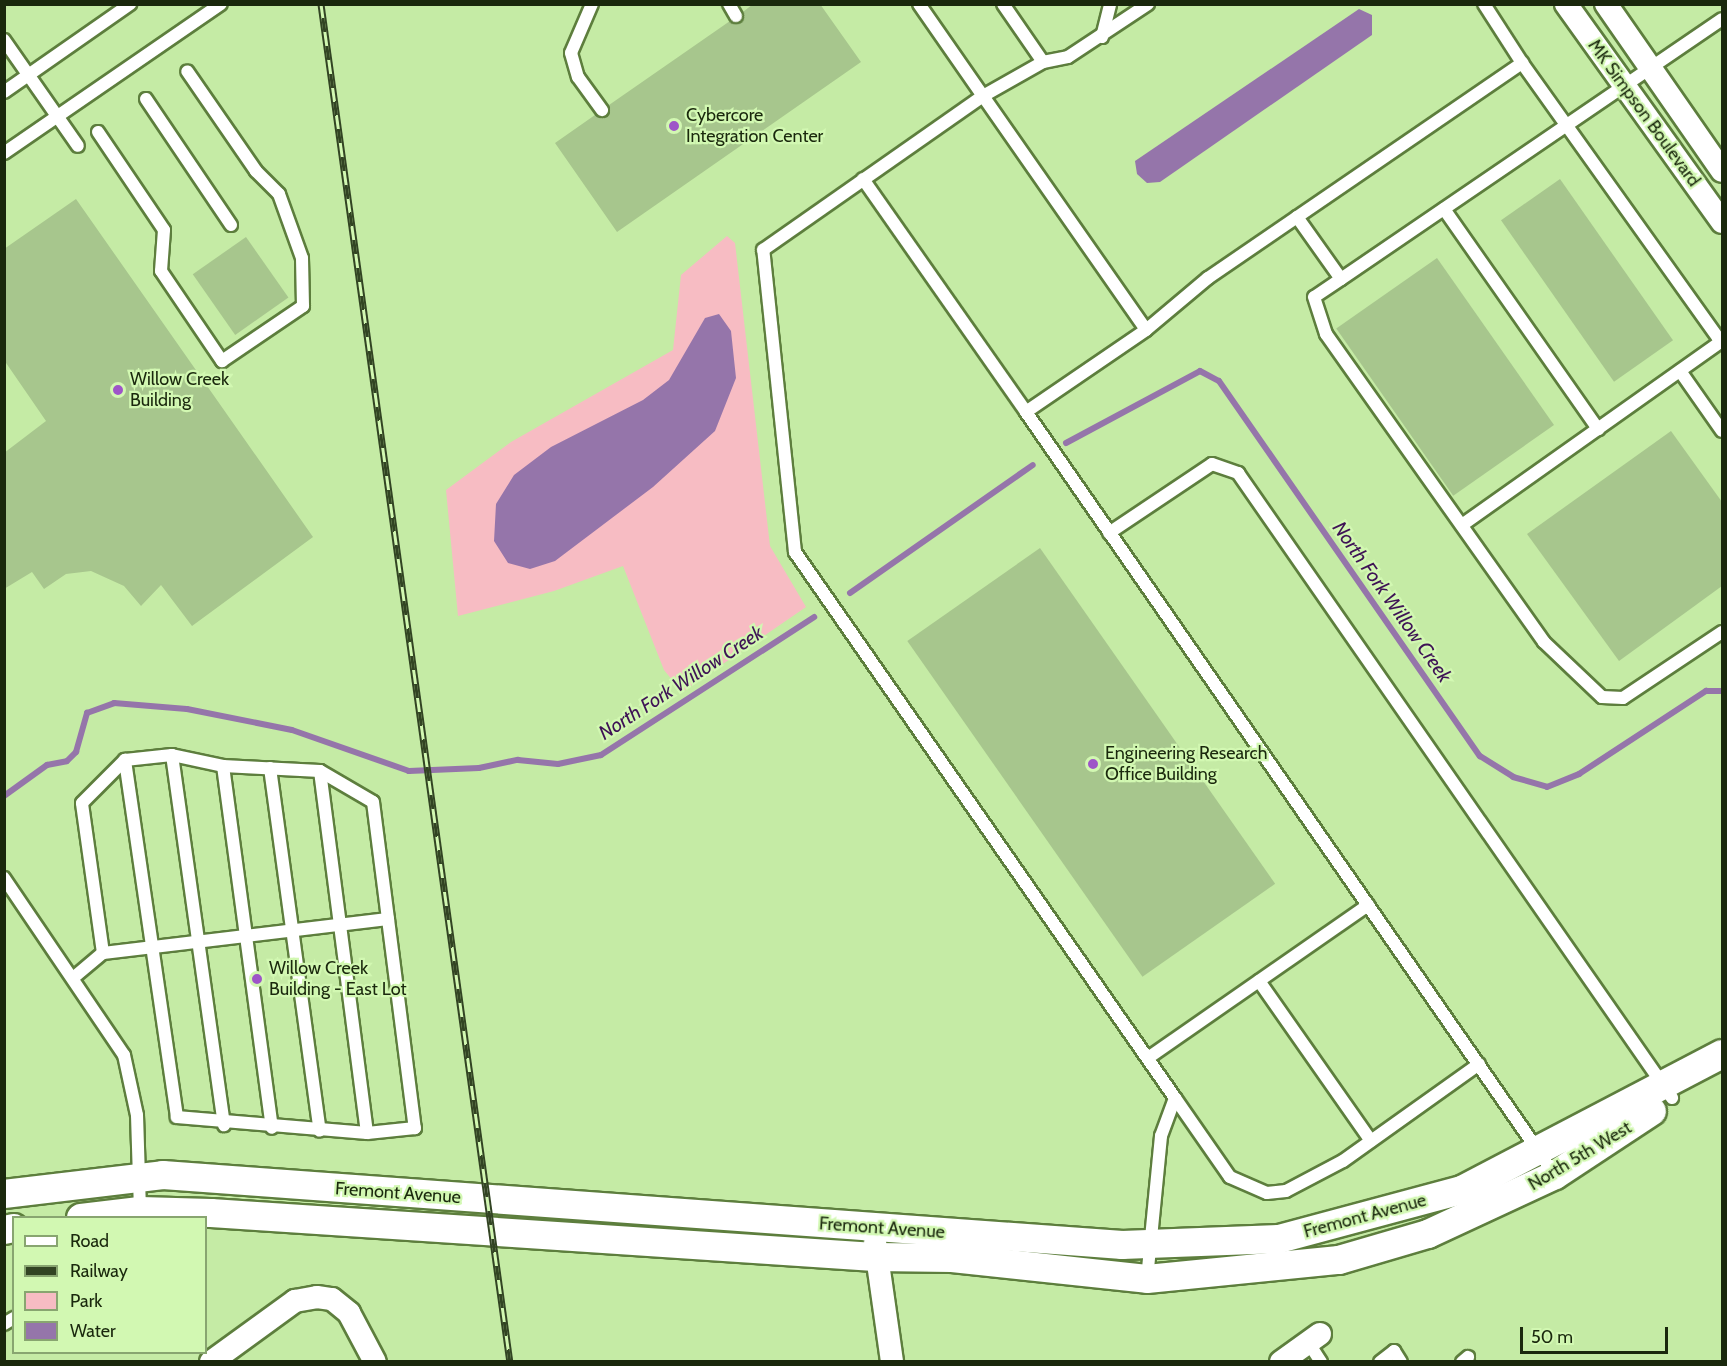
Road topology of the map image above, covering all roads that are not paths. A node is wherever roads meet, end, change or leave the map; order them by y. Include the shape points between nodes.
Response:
1 (130, 4) edge
2 (221, 4) edge
3 (592, 4) edge
4 (729, 4) edge
5 (919, 4) edge
6 (1003, 4) edge
7 (1110, 4) edge
8 (1148, 4) edge
9 (1484, 4) edge
10 (1566, 4) edge
11 (1611, 6) edge
12 (736, 16) dead end
13 (1722, 19) edge
14 (1102, 37) junction
15 (4, 40) edge
16 (1043, 62) junction
17 (1522, 63) junction
18 (1650, 69) junction
19 (187, 71) dead end
20 (29, 75) junction
21 (1625, 86) junction
22 (4, 92) edge
23 (983, 96) junction
24 (146, 99) dead end
25 (602, 110) dead end
26 (58, 117) junction
27 (1567, 125) junction
28 (98, 132) dead end
29 (78, 146) dead end
30 (4, 153) edge
31 (1722, 171) edge
32 (863, 179) junction
33 (1444, 209) junction
34 (1297, 217) junction
35 (1722, 222) edge
36 (231, 225) dead end
37 (1341, 279) junction
38 (1146, 330) junction
39 (1722, 342) edge
40 (1680, 371) junction
41 (1026, 412) junction
42 (1598, 429) junction
43 (1722, 431) edge
44 (1462, 525) junction
45 (1109, 533) junction
46 (1722, 632) edge
47 (172, 755) junction
48 (124, 760) junction
49 (223, 766) junction
50 (270, 768) junction
51 (320, 771) junction
52 (4, 878) edge
53 (1368, 905) junction
54 (388, 919) junction
55 (340, 923) junction
56 (292, 929) junction
57 (246, 935) junction
58 (198, 941) junction
59 (152, 946) junction
60 (103, 953) junction
61 (73, 978) junction
62 (1259, 981) junction
63 (1722, 1054) edge
64 (1148, 1058) junction
65 (1722, 1061) edge
66 (1479, 1064) junction
67 (1668, 1092) junction
68 (1175, 1098) junction
69 (224, 1125) junction
70 (272, 1128) junction
71 (320, 1131) junction
72 (367, 1133) junction
73 (1371, 1141) junction
74 (1548, 1163) junction
75 (138, 1178) junction
76 (4, 1194) edge
77 (140, 1210) junction
78 (96, 1216) edge
79 (875, 1227) junction
80 (1428, 1234) joint
81 (1150, 1244) junction
82 (875, 1257) junction
83 (1147, 1279) junction
84 (1314, 1338) joint
85 (211, 1362) edge
86 (375, 1362) edge
87 (892, 1362) edge
88 (1281, 1362) edge
89 (1321, 1362) edge
90 (1380, 1362) edge
91 (1401, 1362) edge

1 - 20 lane
2 - 26 lane
3 - 25 lane via 571,52 578,77
4 - 12 lane
5 - 23 lane
6 - 16 lane
7 - 14 lane
8 - 14 lane
9 - 17 lane
10 - 21 street, MK Simpson Boulevard
11 - 18 street, MK Simpson Boulevard
13 - 18 lane
14 - 16 lane via 1068,57
15 - 20 lane
16 - 23 lane
17 - 27 lane
17 - 34 lane
18 - 21 lane
18 - 31 street, MK Simpson Boulevard
19 - 28 lane via 256,171 279,194 302,258 303,306 222,361 161,271 164,230
20 - 22 lane
20 - 26 lane
21 - 27 lane
21 - 35 street, MK Simpson Boulevard
23 - 32 lane
23 - 38 lane
24 - 36 lane
26 - 29 lane
26 - 30 lane
27 - 33 lane
27 - 39 lane
32 - 41 lane
32 - 64 lane via 763,250 795,552
33 - 37 lane
33 - 42 lane
34 - 37 lane
34 - 38 lane
37 - 44 lane via 1314,297 1326,334
38 - 41 lane
39 - 40 lane
40 - 42 lane
40 - 43 lane
41 - 45 lane
42 - 44 lane
44 - 46 lane via 1544,642 1602,697 1623,698
45 - 53 lane
45 - 67 lane via 1212,464 1238,473
47 - 48 lane
47 - 49 lane
47 - 58 lane
48 - 59 lane
48 - 60 lane via 82,803
49 - 50 lane
49 - 57 lane
50 - 51 lane
50 - 56 lane
51 - 54 lane via 373,801
51 - 55 lane
52 - 61 lane
53 - 62 lane
53 - 66 lane
54 - 55 lane
54 - 72 lane via 415,1128
55 - 56 lane
55 - 72 lane
56 - 57 lane
56 - 71 lane
57 - 58 lane
57 - 70 lane
58 - 59 lane
58 - 69 lane
59 - 60 lane
59 - 69 lane via 177,1118
60 - 61 lane
61 - 75 lane via 124,1055 137,1115
62 - 64 lane
62 - 73 lane
63 - 67 street, Fremont Avenue
64 - 68 lane
65 - 67 street
66 - 73 lane
66 - 74 lane
67 - 74 street, Fremont Avenue
68 - 73 lane via 1230,1177 1267,1193 1309,1182
68 - 81 lane via 1161,1136
69 - 70 lane
70 - 71 lane
71 - 72 lane
74 - 80 street, North 5th West
74 - 81 street, Fremont Avenue via 1279,1239
75 - 76 street, Fremont Avenue
75 - 77 lane
75 - 79 street, Fremont Avenue
77 - 78 street, Fremont Avenue
77 - 82 street, Fremont Avenue
79 - 81 street, Fremont Avenue
79 - 82 street
80 - 83 street, Fremont Avenue via 1339,1260
81 - 83 lane
82 - 83 street, Fremont Avenue via 952,1257
82 - 87 street
84 - 88 street
84 - 89 lane
85 - 86 street via 296,1301 308,1298 332,1299 349,1312
90 - 91 lane via 1394,1351

